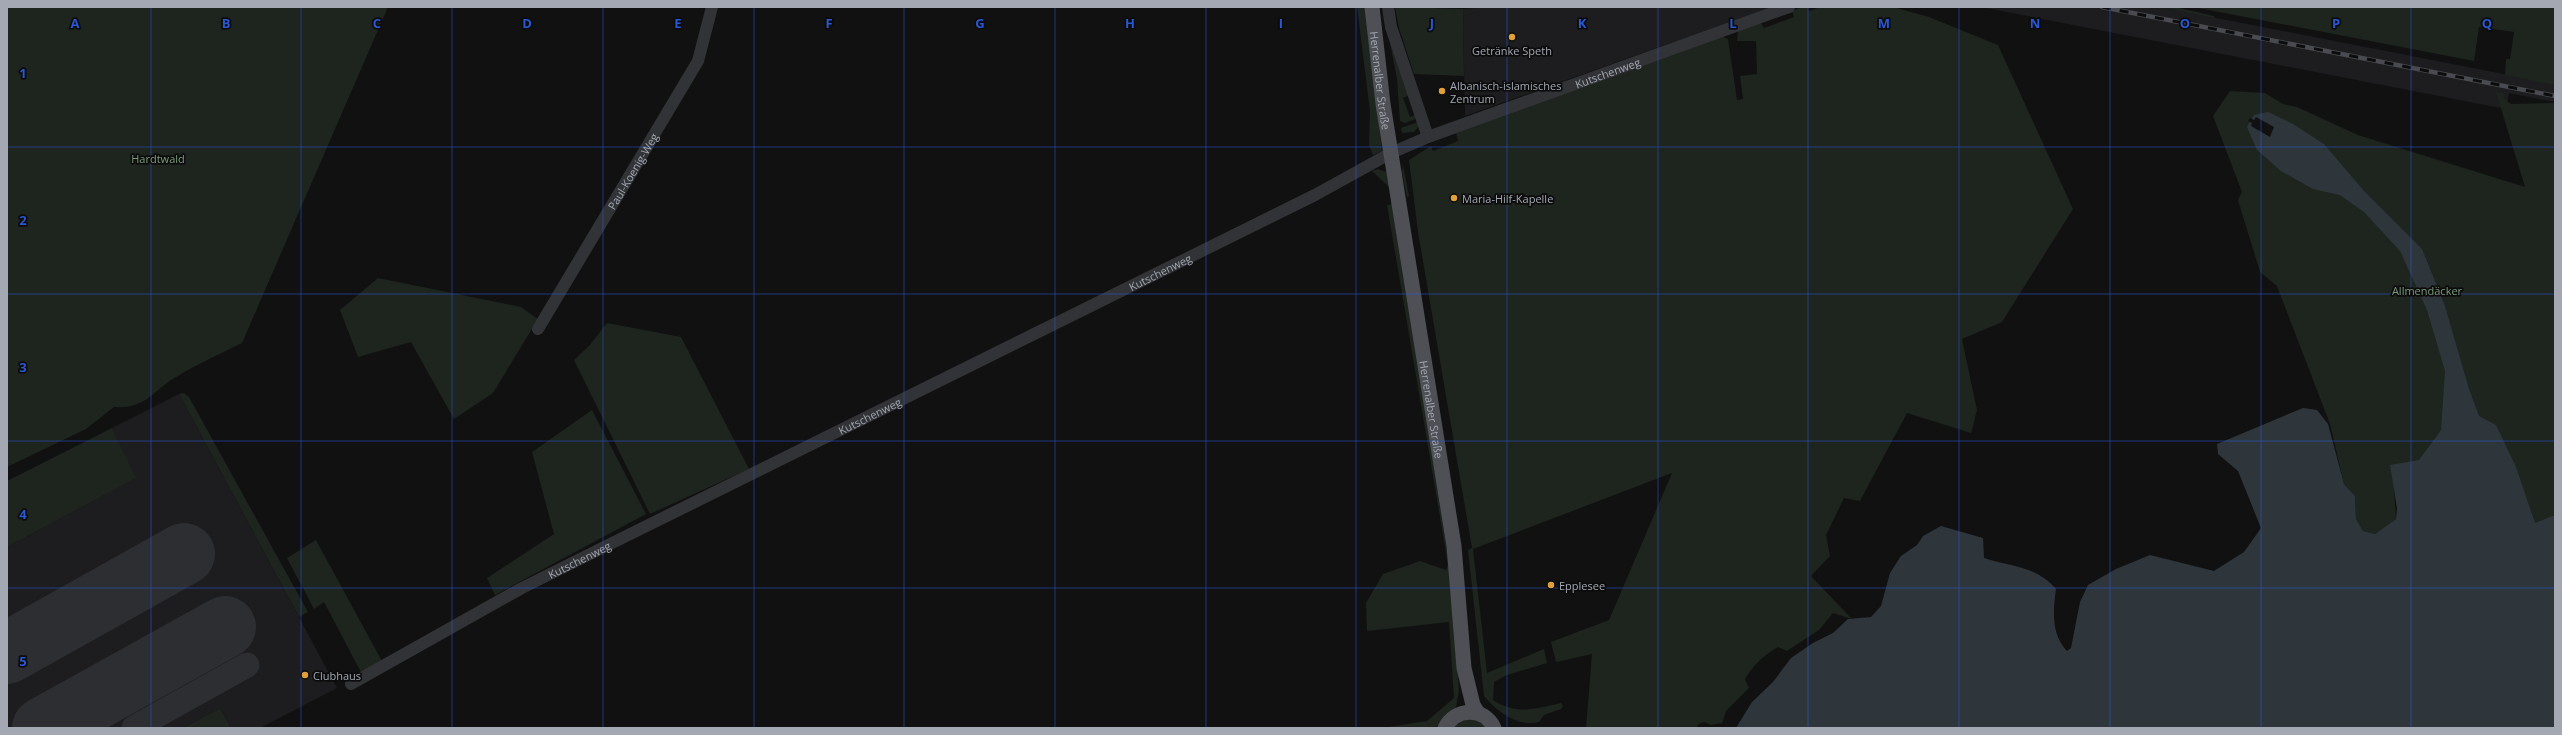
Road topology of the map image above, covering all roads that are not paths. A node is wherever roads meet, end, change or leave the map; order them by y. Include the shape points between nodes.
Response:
1 (712, 7) edge
2 (1372, 7) edge
3 (1388, 7) edge
4 (1789, 7) edge
5 (1428, 137) junction
6 (1397, 150) junction
7 (538, 329) dead end
8 (1464, 668) junction
9 (351, 684) dead end
10 (1478, 713) junction
11 (1458, 714) junction
12 (1445, 728) edge
13 (1494, 728) edge

1 - 7 street, Paul-Koenig-Weg via 698,61
2 - 6 main road, Herrenalber Straße
3 - 5 street, Herrenalber Straße via 1391,27
4 - 5 street, Kutschenweg
5 - 6 street, Kutschenweg
6 - 8 main road, Herrenalber Straße via 1454,546
6 - 9 street, Kutschenweg via 1315,195 529,585
8 - 10 main road, Herrenalber Straße via 1473,704
8 - 11 main road, Herrenalber Straße
10 - 11 main road
10 - 13 main road
11 - 12 main road

